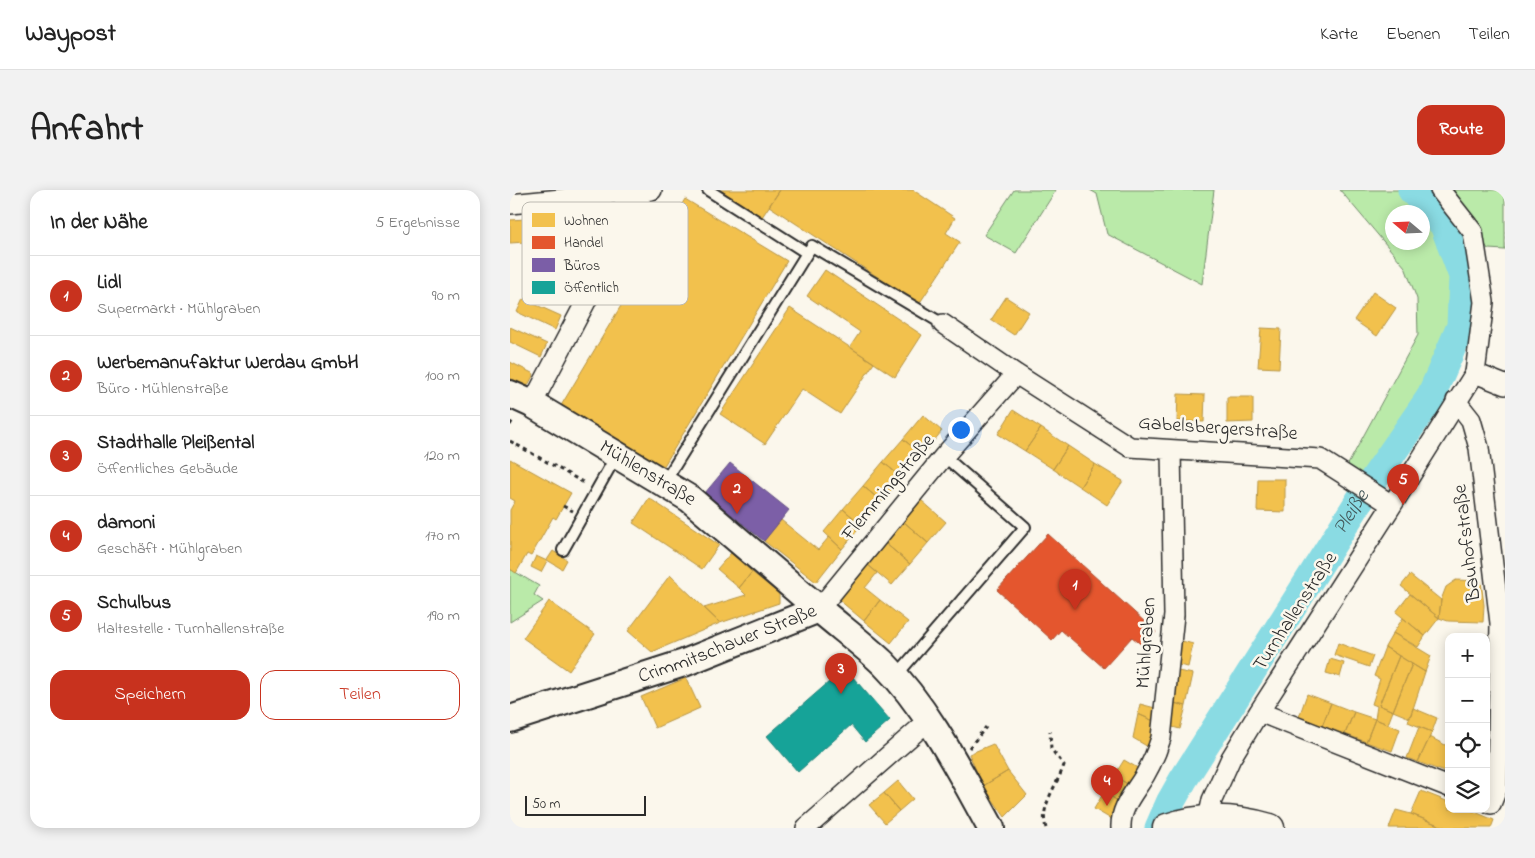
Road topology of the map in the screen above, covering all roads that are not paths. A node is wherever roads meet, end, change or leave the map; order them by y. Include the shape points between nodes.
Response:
1 (647, 190) edge
2 (708, 190) edge
3 (1440, 190) edge
4 (530, 202) edge
5 (640, 202) edge
6 (807, 253) junction
7 (578, 305) edge
8 (943, 324) joint
9 (1475, 373) junction
10 (1016, 374) junction
11 (1505, 385) edge
12 (521, 399) edge
13 (1456, 401) junction
14 (1171, 451) junction
15 (617, 455) junction
16 (944, 456) junction
17 (664, 483) junction
18 (1392, 505) junction
19 (563, 550) dead end
20 (819, 609) junction
21 (895, 677) junction
22 (1259, 712) junction
23 (510, 719) edge
24 (928, 721) junction
25 (1445, 785) edge
26 (1494, 806) edge
27 (1193, 824) edge
28 (806, 828) edge
29 (991, 828) edge
30 (1121, 828) edge
31 (1270, 828) edge

1 - 4 street
1 - 5 street
2 - 6 lane
3 - 9 street, Turnhallenstraße via 1473,232 1484,302
6 - 8 lane via 812,246
6 - 17 lane
7 - 12 street
8 - 10 street, Gabelsbergerstraße
9 - 11 street
9 - 13 street, Turnhallenstraße
10 - 14 street, Gabelsbergerstraße via 1130,447
10 - 16 street, Flemmingstraße
12 - 15 street, Mühlenstraße
13 - 18 street, Turnhallenstraße
13 - 26 street, Bauhofstraße via 1470,420 1479,448 1500,623 1498,790
14 - 18 street, Gabelsbergerstraße via 1320,459
14 - 30 street, Mühlgraben via 1174,615 1161,738 1156,756 1126,804
15 - 17 street, Mühlenstraße
15 - 19 lane
16 - 20 street, Flemmingstraße
16 - 21 lane via 1025,527
17 - 20 street, Mühlenstraße via 690,499
18 - 22 street, Turnhallenstraße
20 - 21 street, Crimmitschauer Straße
20 - 23 street, Crimmitschauer Straße via 684,663
21 - 24 street, Crimmitschauer Straße
22 - 25 street
22 - 27 street, Turnhallenstraße via 1231,758 1212,800
24 - 28 street
24 - 29 street, Crimmitschauer Straße
27 - 31 main road via 1244,821

